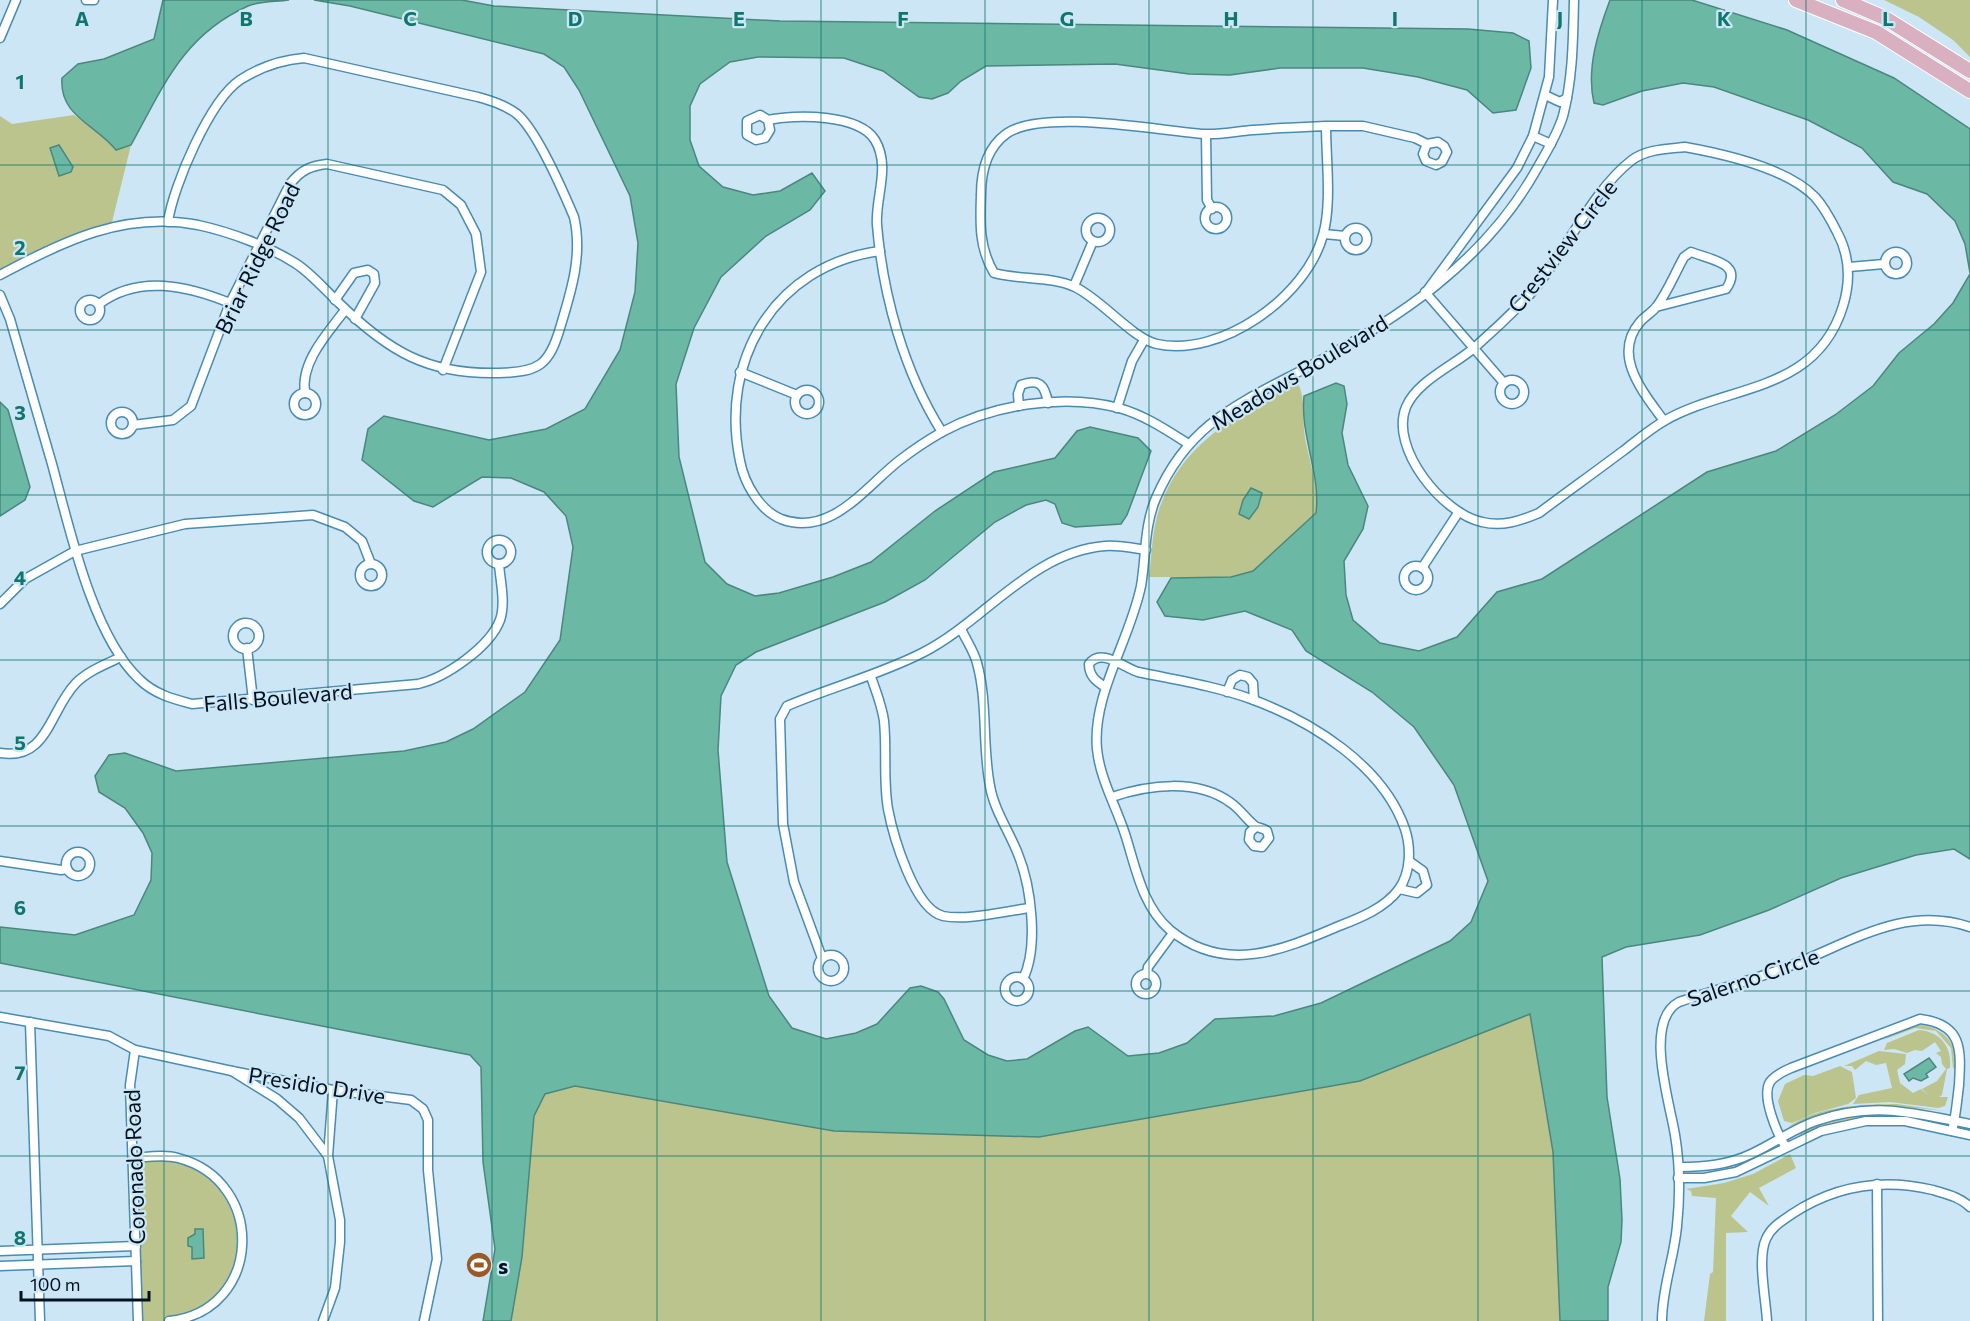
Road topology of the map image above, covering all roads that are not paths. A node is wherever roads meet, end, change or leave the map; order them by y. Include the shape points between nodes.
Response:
1 (16, 0) edge
2 (86, 0) edge
3 (94, 0) edge
4 (1553, 0) edge
5 (1574, 0) edge
6 (1796, 0) edge
7 (1843, 0) edge
8 (0, 38) edge
9 (1970, 71) edge
10 (1970, 91) edge
11 (1545, 95) junction
12 (1567, 98) junction
13 (768, 120) dead end
14 (1326, 126) junction
15 (1206, 135) junction
16 (1533, 136) junction
17 (1427, 144) dead end
18 (1551, 144) junction
19 (1212, 208) dead end
20 (168, 222) junction
21 (1324, 234) junction
22 (1345, 236) dead end
23 (1093, 241) dead end
24 (260, 247) junction
25 (880, 251) junction
26 (1884, 264) dead end
27 (1849, 267) junction
28 (0, 275) edge
29 (1074, 286) junction
30 (1425, 292) junction
31 (0, 295) edge
32 (335, 300) junction
33 (230, 303) junction
34 (99, 304) dead end
35 (1656, 307) junction
36 (345, 310) junction
37 (355, 319) junction
38 (1144, 340) junction
39 (1474, 348) junction
40 (443, 370) junction
41 (740, 372) junction
42 (1504, 382) dead end
43 (304, 393) dead end
44 (797, 395) dead end
45 (1048, 403) junction
46 (1019, 406) junction
47 (1117, 408) junction
48 (1664, 421) junction
49 (133, 425) dead end
50 (942, 432) junction
51 (1187, 443) junction
52 (1458, 513) junction
53 (75, 550) junction
54 (1146, 550) junction
55 (371, 564) dead end
56 (499, 564) dead end
57 (1422, 568) dead end
58 (0, 604) edge
59 (961, 629) junction
60 (247, 648) dead end
61 (121, 657) junction
62 (1117, 663) junction
63 (871, 676) junction
64 (1105, 687) junction
65 (1227, 692) junction
66 (253, 700) junction
67 (1254, 700) junction
68 (0, 753) edge
69 (1112, 798) junction
70 (1256, 827) dead end
71 (0, 861) edge
72 (1409, 861) junction
73 (67, 869) dead end
74 (1399, 889) junction
75 (1030, 908) junction
76 (1970, 927) edge
77 (1173, 933) junction
78 (822, 958) dead end
79 (1147, 973) dead end
80 (1023, 979) dead end
81 (0, 1017) edge
82 (30, 1022) junction
83 (135, 1050) junction
84 (232, 1071) junction
85 (276, 1079) junction
86 (333, 1090) junction
87 (277, 1099) junction
88 (1955, 1121) junction
89 (1970, 1124) edge
90 (1952, 1131) junction
91 (1970, 1135) edge
92 (1780, 1138) junction
93 (1786, 1147) junction
94 (328, 1156) junction
95 (133, 1158) junction
96 (1679, 1167) junction
97 (1678, 1178) junction
98 (1877, 1184) junction
99 (1970, 1206) edge
100 (136, 1246) junction
101 (37, 1250) junction
102 (0, 1251) edge
103 (136, 1261) junction
104 (37, 1264) junction
105 (0, 1266) edge
106 (40, 1321) edge
107 (138, 1321) edge
108 (169, 1321) edge
109 (323, 1321) edge
110 (424, 1321) edge
111 (1662, 1321) edge
112 (1767, 1321) edge
113 (1878, 1321) edge

1 - 8 street
2 - 3 street
4 - 11 street, Meadows Boulevard
5 - 12 street, Meadows Boulevard
6 - 10 main road via 1876,32
7 - 9 main road via 1885,18
11 - 12 street via 1560,102
11 - 16 street, Meadows Boulevard
12 - 18 street, Meadows Boulevard
13 - 25 street via 844,120 860,126 874,138 881,153 883,176 877,221
14 - 15 street
14 - 17 street via 1363,126
14 - 21 street
15 - 19 street via 1208,200
15 - 29 street via 1132,125 1037,125 1007,133 989,153 981,185 980,233 984,256 994,273
16 - 18 street
16 - 30 street, Meadows Boulevard via 1517,168
18 - 30 street, Meadows Boulevard via 1503,220 1462,265
20 - 24 street via 198,225
20 - 28 street via 142,222 91,231 54,245
20 - 40 street via 170,202 193,147 223,98 238,81 281,60 304,58 498,103 529,127 574,217 577,231 573,285 552,354 534,370 474,374
21 - 22 street
21 - 38 street via 1296,286 1274,307 1203,342 1170,346
23 - 29 street
24 - 32 street via 296,263
24 - 33 street, Briar Ridge Road
24 - 40 street, Briar Ridge Road via 290,184 312,166 327,164 443,190 461,205 476,234 481,272
25 - 41 street via 843,260 796,287 757,330
25 - 50 street via 899,334 927,408
26 - 27 street
27 - 39 street, Crestview Circle via 1842,241 1829,217 1814,197 1791,179 1722,154 1685,147 1658,150 1633,159 1606,187 1525,299
27 - 48 street, Crestview Circle via 1847,292 1838,321 1814,356 1784,376
29 - 38 street
30 - 39 street
30 - 51 street, Meadows Boulevard via 1378,328 1225,412
31 - 53 street, Falls Boulevard
32 - 36 street
32 - 37 street via 354,273 361,270 374,274 375,283
33 - 34 street via 196,289 168,286 135,288 113,294
33 - 49 street, Briar Ridge Road via 191,406 173,420
35 - 35 street via 1684,257 1691,252 1727,266 1732,272 1726,289
35 - 48 street via 1639,322 1629,343 1629,366
36 - 37 street
36 - 43 street via 311,360 303,383
37 - 40 street via 388,346
38 - 47 street via 1132,361
39 - 42 street
39 - 52 street, Crestview Circle via 1417,391 1406,407 1402,428 1408,452 1426,480
41 - 44 street
41 - 50 street via 734,406 741,469 763,506 782,519 809,522 845,509 900,459
45 - 46 street
45 - 46 street via 1046,389 1032,380 1021,385
45 - 47 street
46 - 50 street
47 - 51 street via 1160,426
48 - 52 street, Crestview Circle via 1539,513 1521,521 1481,522
51 - 54 street, Meadows Boulevard via 1153,504
52 - 57 street
53 - 55 street via 185,524 313,515 345,527 362,541
53 - 58 street via 25,579
53 - 61 street, Falls Boulevard via 107,633
54 - 59 street via 1106,545 1076,551 1041,566
54 - 62 street, Meadows Boulevard via 1138,595
56 - 66 street, Falls Boulevard via 501,619 491,635 436,680
59 - 63 street
59 - 75 street via 976,660 983,687 990,786 1018,856
60 - 66 street
61 - 66 street, Falls Boulevard via 139,680 164,696 192,704
61 - 68 street via 77,682 60,702 40,743 30,751
62 - 64 street, Meadows Boulevard
62 - 64 street via 1102,657 1089,664 1091,675
62 - 65 street via 1138,672
63 - 75 street via 884,720 888,808 899,849 918,893 930,910 954,917
63 - 78 street via 787,706 780,718 783,824 794,882
64 - 69 street, Meadows Boulevard via 1097,747
65 - 67 street
65 - 67 street via 1232,680 1240,675 1248,677 1253,683
67 - 72 street via 1333,742 1365,770 1392,800 1407,834
69 - 70 street via 1141,788 1175,787 1210,793 1229,802
69 - 77 street, Meadows Boulevard via 1140,884 1150,905
71 - 73 street
72 - 74 street
72 - 74 street via 1423,871 1426,885 1416,893
74 - 77 street, Meadows Boulevard via 1364,916 1266,954 1224,954 1201,948
75 - 80 street via 1032,946
76 - 96 street, Salerno Circle via 1941,920 1903,921 1780,970 1674,1005 1664,1017 1661,1030 1664,1081
77 - 79 street
81 - 82 street, Presidio Drive
82 - 83 street, Presidio Drive via 109,1036
82 - 101 street
83 - 84 street, Presidio Drive
83 - 95 street, Coronado Road via 130,1085
84 - 85 street, Presidio Drive
84 - 87 street
85 - 86 street, Presidio Drive
85 - 87 street
86 - 94 street
86 - 110 street, Presidio Drive via 411,1100 423,1109 428,1120 428,1170 437,1259
87 - 94 street via 299,1118
88 - 89 street
88 - 90 street
88 - 92 street via 1910,1111 1871,1110 1824,1118
88 - 92 street via 1959,1044 1946,1028 1920,1020 1773,1078 1768,1092
90 - 91 street
90 - 93 street via 1905,1121 1866,1121 1821,1131
92 - 93 street
92 - 96 street via 1737,1160
93 - 97 street via 1736,1172
94 - 109 street via 340,1242 335,1287
95 - 100 street, Coronado Road
95 - 108 street via 176,1157 202,1166 223,1185 241,1223 242,1252 228,1288 204,1311
96 - 97 street, Salerno Circle
97 - 111 street, Salerno Circle via 1677,1228 1662,1298
98 - 99 street via 1923,1188 1961,1199
98 - 112 street via 1828,1193 1774,1228 1765,1240 1763,1252
98 - 113 street
100 - 101 street
100 - 103 street, Coronado Road
101 - 102 street
101 - 104 street
103 - 104 street
103 - 107 street, Coronado Road
104 - 105 street
104 - 106 street

